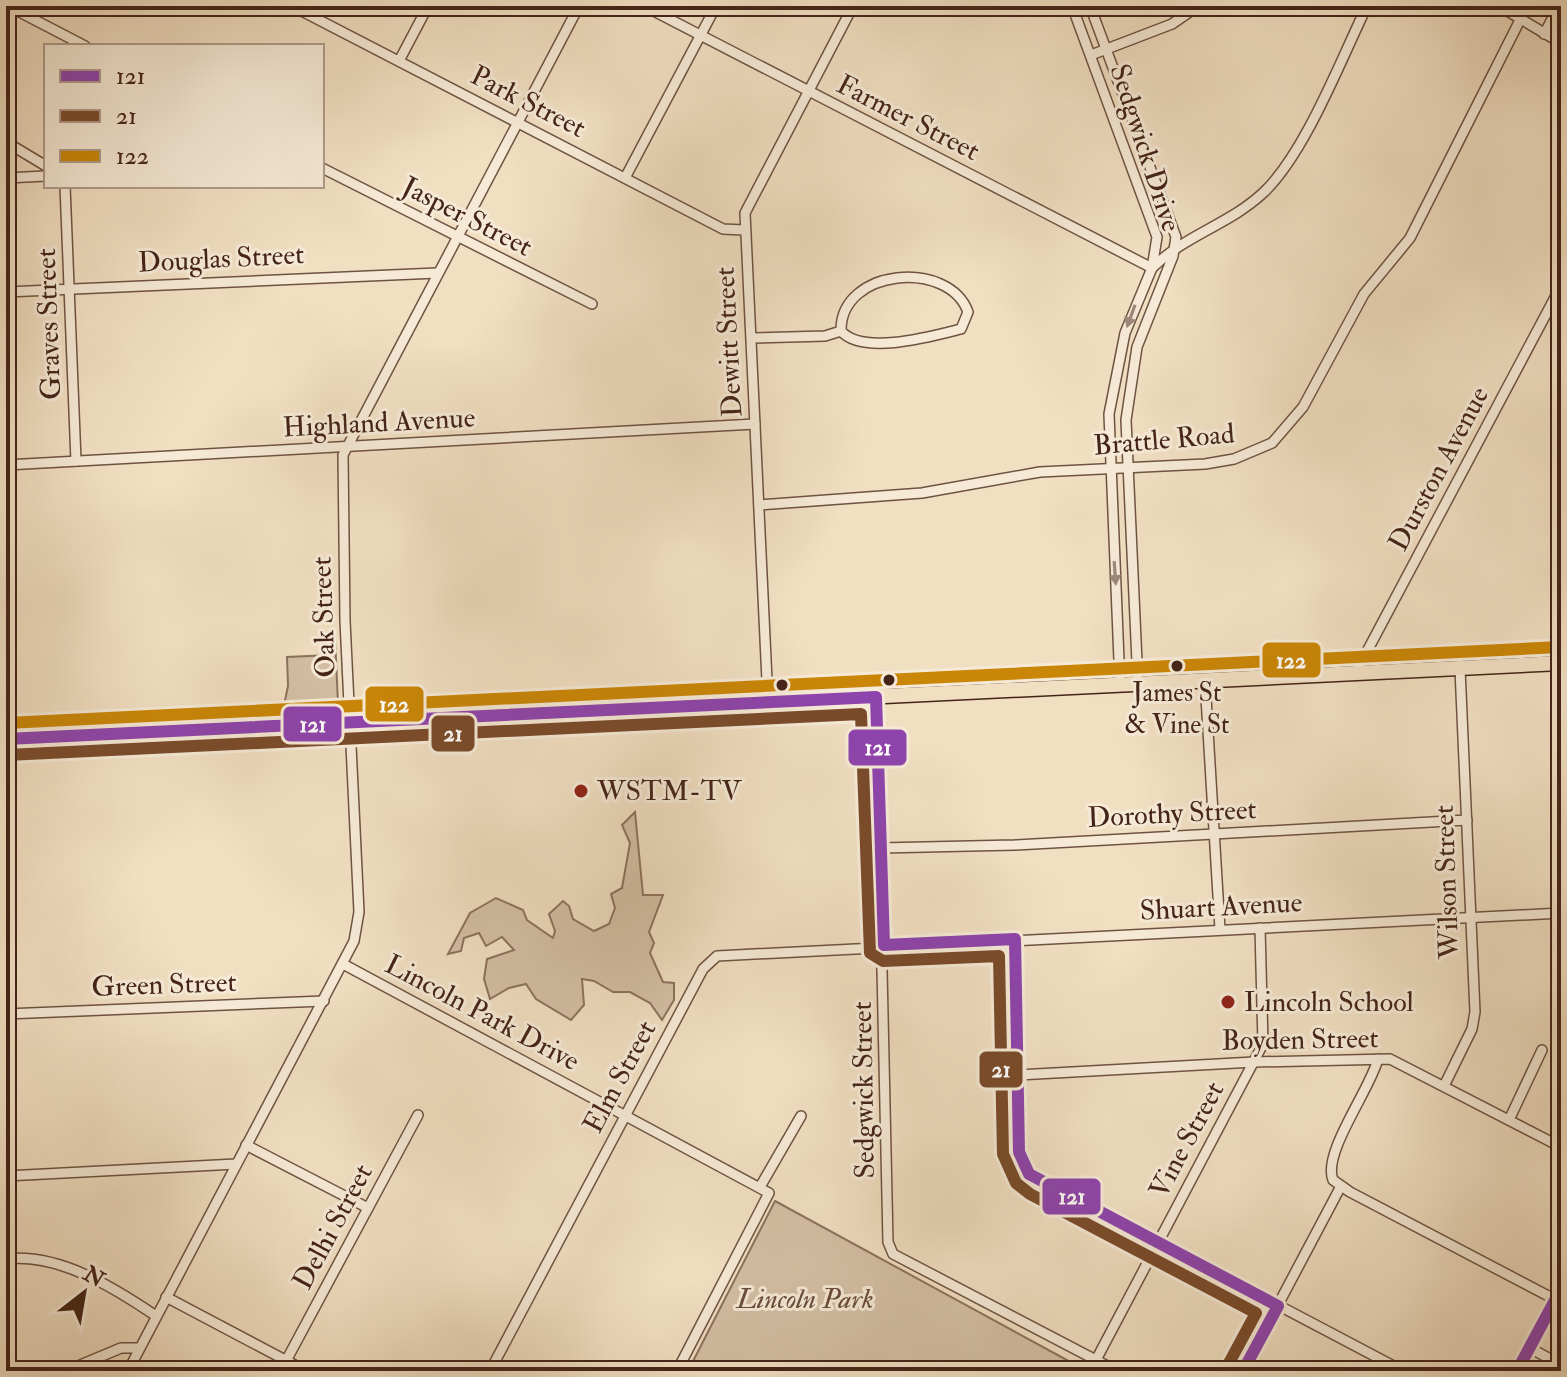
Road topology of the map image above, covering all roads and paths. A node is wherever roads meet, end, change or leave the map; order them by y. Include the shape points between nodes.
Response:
1 (8, 6) edge
2 (292, 6) edge
3 (428, 6) edge
4 (579, 6) edge
5 (644, 6) edge
6 (716, 6) edge
7 (853, 6) edge
8 (1072, 6) edge
9 (1090, 6) edge
10 (1198, 6) edge
11 (1367, 6) edge
12 (1499, 6) edge
13 (1559, 6) edge
14 (1520, 20) junction
15 (1544, 34) junction
16 (700, 36) junction
17 (1561, 43) edge
18 (81, 44) edge
19 (1106, 50) junction
20 (1091, 55) junction
21 (399, 61) junction
22 (807, 91) junction
23 (518, 122) junction
24 (6, 142) edge
25 (44, 165) edge
26 (324, 169) edge
27 (44, 176) edge
28 (6, 178) edge
29 (625, 178) junction
30 (65, 188) edge
31 (744, 230) junction
32 (457, 236) junction
33 (1176, 245) junction
34 (1152, 268) junction
35 (437, 273) junction
36 (1561, 286) edge
37 (69, 289) junction
38 (6, 292) edge
39 (592, 304) dead end
40 (841, 331) junction
41 (752, 338) junction
42 (1115, 370) junction
43 (1132, 371) junction
44 (755, 424) junction
45 (346, 447) junction
46 (76, 461) junction
47 (6, 465) edge
48 (1126, 466) junction
49 (1110, 467) junction
50 (759, 505) junction
51 (1130, 535) junction
52 (1112, 536) junction
53 (1134, 603) junction
54 (1117, 605) junction
55 (1561, 663) edge
56 (1460, 669) junction
57 (1355, 674) junction
58 (1205, 681) junction
59 (1138, 684) junction
60 (1120, 685) junction
61 (876, 697) junction
62 (768, 702) junction
63 (350, 723) junction
64 (6, 739) edge
65 (1467, 820) junction
66 (1214, 834) junction
67 (880, 848) junction
68 (1561, 913) edge
69 (1470, 917) junction
70 (1260, 928) junction
71 (1220, 929) junction
72 (1015, 939) junction
73 (884, 945) junction
74 (343, 964) junction
75 (324, 1001) junction
76 (6, 1014) edge
77 (1542, 1050) dead end
78 (1378, 1059) junction
79 (1254, 1062) junction
80 (1018, 1075) junction
81 (1444, 1086) junction
82 (625, 1114) junction
83 (418, 1115) dead end
84 (801, 1116) dead end
85 (1509, 1120) junction
86 (246, 1145) junction
87 (1561, 1147) edge
88 (236, 1164) junction
89 (6, 1176) edge
90 (1341, 1186) junction
91 (760, 1187) junction
92 (368, 1208) junction
93 (1156, 1243) junction
94 (6, 1259) edge
95 (1558, 1294) edge
96 (166, 1297) junction
97 (1278, 1306) junction
98 (156, 1316) junction
99 (139, 1348) junction
100 (1530, 1348) junction
101 (1096, 1360) junction
102 (286, 1361) junction
103 (1561, 1365) edge
104 (66, 1371) edge
105 (128, 1371) edge
106 (306, 1371) edge
107 (490, 1371) edge
108 (677, 1371) edge
109 (1117, 1371) edge
110 (1243, 1371) edge
111 (1403, 1371) edge
112 (1517, 1371) edge

1 - 18 street
2 - 21 street, Park Street
3 - 21 street
4 - 23 street, Oak Street
5 - 16 street, Farmer Street
6 - 16 street
7 - 22 street, Dewitt Street
8 - 20 street, Sedgwick Drive
9 - 19 street, Sedgwick Drive
10 - 19 street via 1172,24
11 - 33 street via 1279,175 1246,208
12 - 14 street
13 - 15 street
14 - 15 street
14 - 48 street, Brattle Road via 1410,238 1364,294 1285,432 1254,453 1234,459
15 - 17 street
16 - 22 street, Farmer Street
16 - 29 street
19 - 20 street
19 - 33 street, Sedgwick Drive
20 - 34 street, Sedgwick Drive via 1157,237
21 - 23 street, Park Street
22 - 31 street, Dewitt Street via 754,190
22 - 34 street, Farmer Street
23 - 29 street, Park Street
23 - 32 street, Oak Street
24 - 25 street
26 - 32 street, Jasper Street
27 - 28 street
29 - 31 street, Park Street via 723,229
30 - 37 street, Graves Street
31 - 41 street, Dewitt Street
32 - 35 street, Oak Street
32 - 39 street, Jasper Street
33 - 34 street
33 - 43 street, Sedgwick Drive
34 -> 42 street, Sedgwick Drive
35 - 37 street, Douglas Street
35 - 45 street, Oak Street
36 - 57 street, Durston Avenue
37 - 38 street, Douglas Street
37 - 46 street, Graves Street
40 - 40 street via 858,340 920,340 961,329 968,312 946,285 924,279 876,281 856,296
40 - 41 street
41 - 44 street, Dewitt Street
42 - 43 street
42 - 49 street, Sedgwick Drive
43 - 48 street, Sedgwick Drive
44 - 45 street, Highland Avenue
44 - 50 street, Dewitt Street
45 - 46 street, Highland Avenue
45 - 63 street, Oak Street via 341,470
46 - 47 street, Highland Avenue
48 - 49 street, Brattle Road
48 - 51 street, Sedgwick Drive
49 - 50 street, Brattle Road via 1040,472 922,493
49 - 52 street, Sedgwick Drive
50 - 62 street, Dewitt Street
51 - 52 street
51 - 53 street, Sedgwick Drive
52 -> 54 street, Sedgwick Drive
53 - 54 street
53 - 59 street, Sedgwick Drive
54 - 60 street, Sedgwick Drive
55 - 56 main road
56 - 57 main road
56 - 65 street, Wilson Street
57 - 58 main road
58 - 59 main road
58 - 66 street
59 - 60 main road
60 - 61 main road
61 - 62 main road
61 - 67 street, Sedgwick Street
62 - 63 main road
63 - 64 main road
63 - 74 street, Oak Street via 359,912
65 - 66 street, Dorothy Street
65 - 69 street, Wilson Street
66 - 67 street, Dorothy Street
66 - 71 street
67 - 73 street, Sedgwick Street
68 - 69 street, Shuart Avenue
69 - 70 street, Shuart Avenue
69 - 81 street, Wilson Street via 1475,1012
70 - 71 street, Shuart Avenue
70 - 79 street, Vine Street via 1264,1036
71 - 72 street, Shuart Avenue
72 - 73 street, Shuart Avenue
72 - 80 street
73 - 82 street, Elm Street via 717,956 703,969
73 - 101 street, Sedgwick Street via 888,1242 893,1254
74 - 75 street, Oak Street
74 - 82 street, Lincoln Park Drive
75 - 76 street, Green Street
75 - 86 street, Oak Street
77 - 85 street
78 - 79 street, Boyden Street
78 - 81 street, Boyden Street via 1390,1059
78 - 90 street via 1331,1160 1330,1171
79 - 80 street, Boyden Street
79 - 93 street, Vine Street
80 - 93 street via 1019,1152 1029,1174
81 - 85 street, Boyden Street
82 - 91 street, Lincoln Park Drive
82 - 107 street, Elm Street
83 - 92 street, Delhi Street
84 - 91 street
85 - 87 street, Boyden Street
86 - 88 street, Oak Street
86 - 92 street
88 - 89 street
88 - 96 street, Oak Street
90 - 95 street
90 - 97 street
91 - 108 street, Lincoln Park Drive via 769,1193
92 - 102 street, Delhi Street
93 - 97 street
93 - 101 street, Vine Street
94 - 98 street via 55,1262
95 - 100 street
96 - 98 street, Oak Street
96 - 102 street
97 - 110 street
97 - 111 street
98 - 99 street, Oak Street
99 - 104 street via 121,1348
99 - 105 street, Oak Street
100 - 103 street
100 - 112 street
101 - 109 street
102 - 106 street

